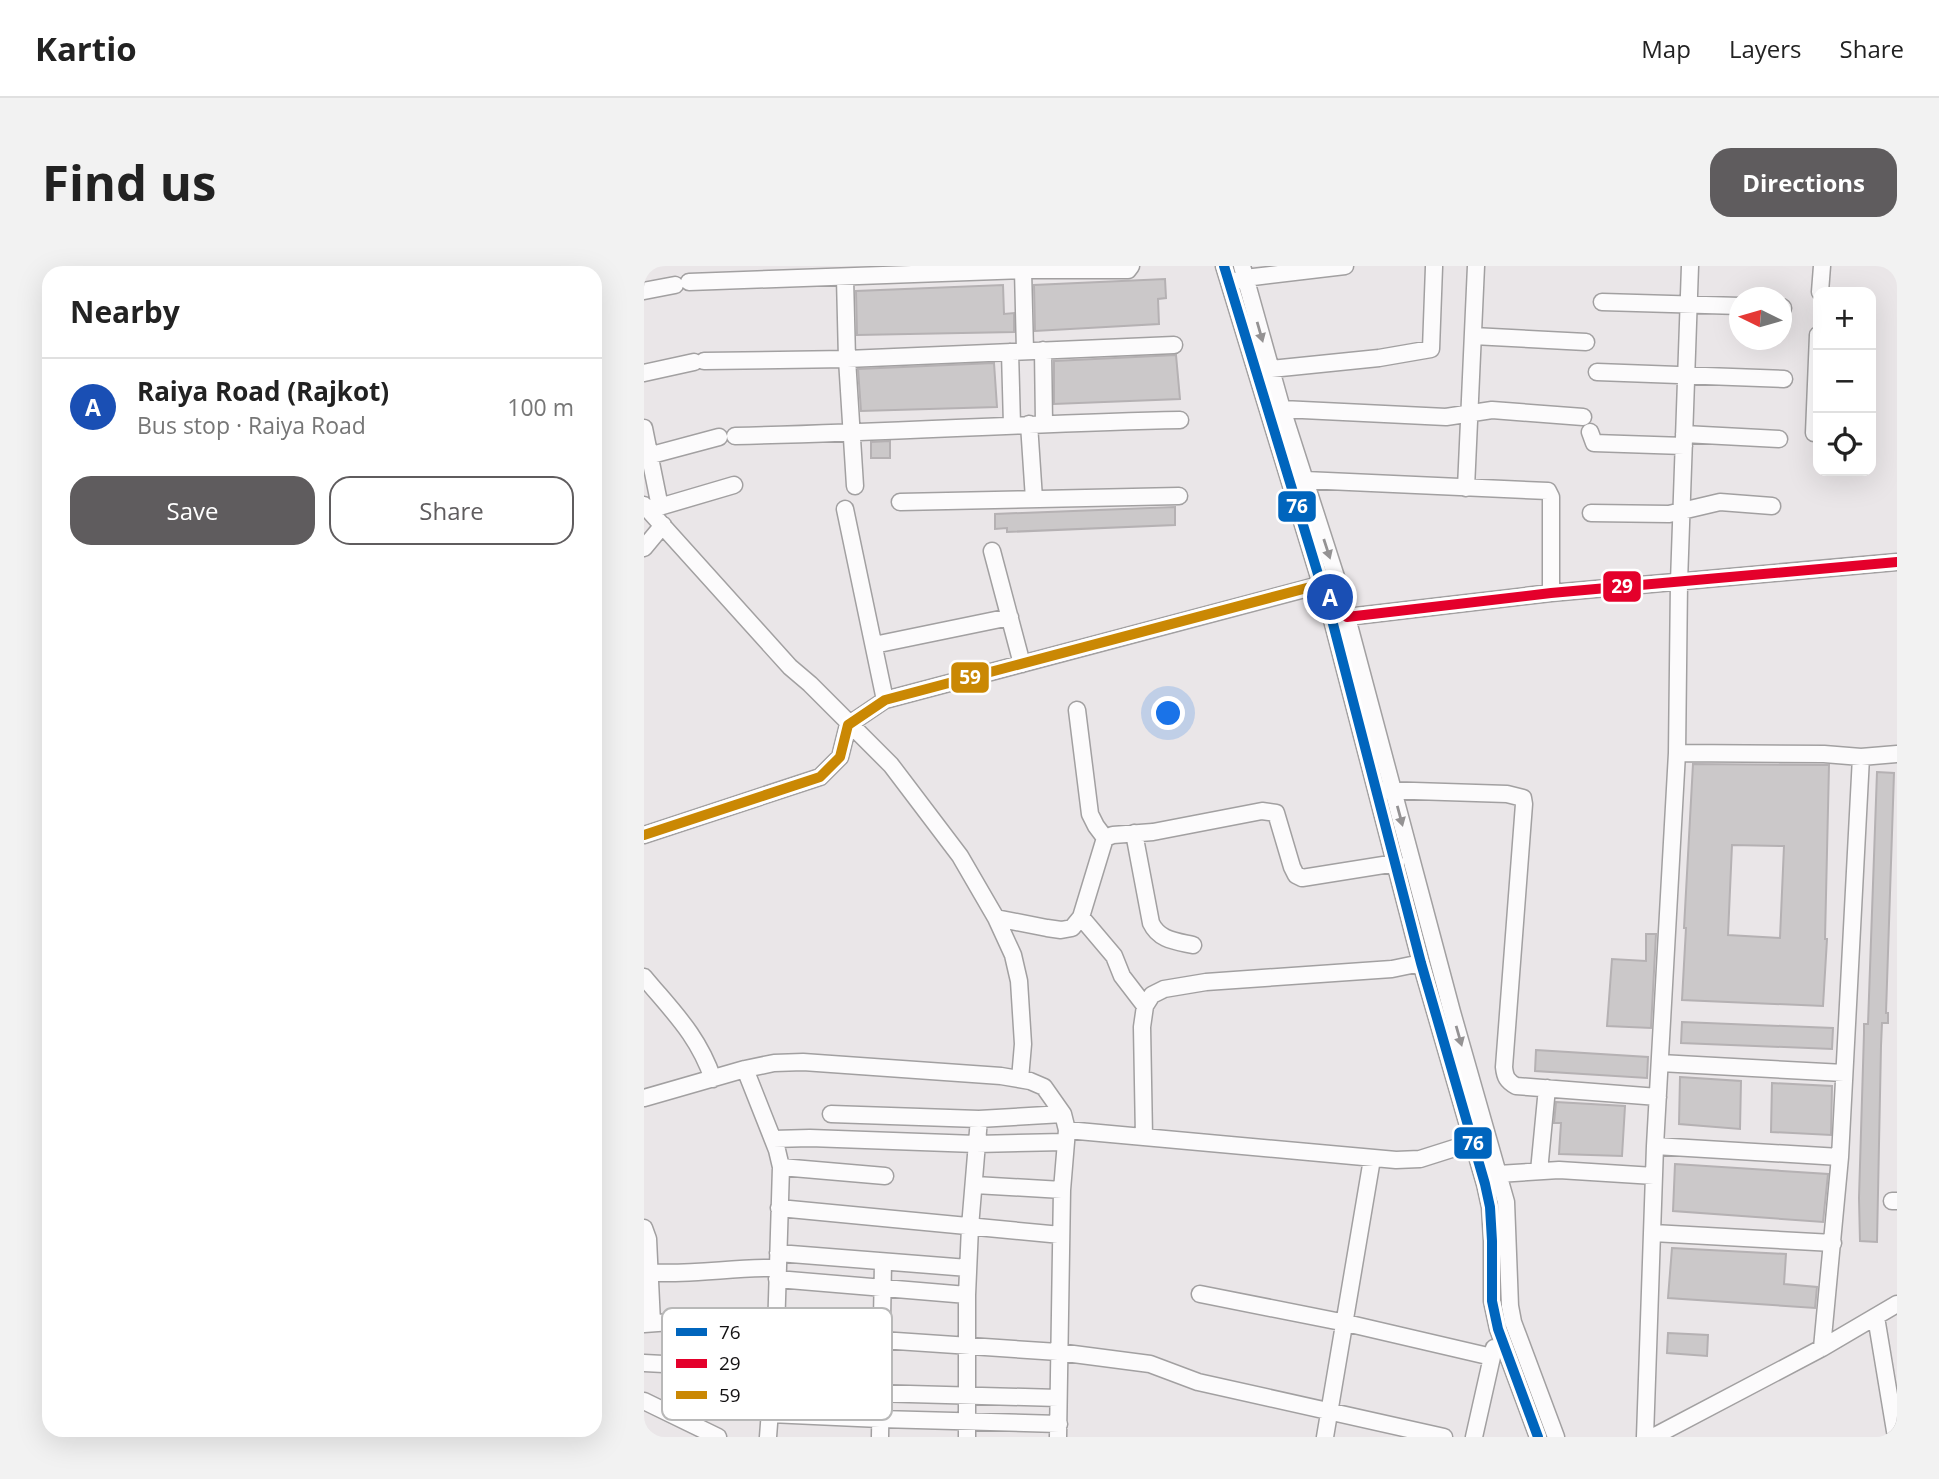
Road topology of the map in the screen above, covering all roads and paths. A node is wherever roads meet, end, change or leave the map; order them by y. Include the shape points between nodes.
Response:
1 (1131, 266) edge
2 (1224, 266) edge
3 (1345, 266) edge
4 (1476, 266) edge
5 (1690, 266) edge
6 (1822, 266) edge
7 (1434, 267) edge
8 (1023, 270) junction
9 (1243, 272) edge
10 (845, 278) junction
11 (1229, 284) junction
12 (1820, 287) edge
13 (644, 292) edge
14 (1602, 302) dead end
15 (1689, 305) junction
16 (1729, 306) edge
17 (1473, 336) junction
18 (1586, 342) dead end
19 (1174, 345) dead end
20 (1043, 350) junction
21 (1817, 350) edge
22 (1017, 352) junction
23 (847, 359) junction
24 (1271, 369) junction
25 (1597, 372) dead end
26 (644, 373) edge
27 (1686, 374) junction
28 (1784, 379) dead end
29 (1282, 409) junction
30 (1815, 413) edge
31 (1469, 414) junction
32 (1583, 417) dead end
33 (1180, 420) dead end
34 (1037, 423) junction
35 (1012, 425) junction
36 (644, 428) edge
37 (1590, 432) dead end
38 (853, 433) junction
39 (1779, 439) dead end
40 (1684, 440) junction
41 (647, 456) edge
42 (1305, 480) junction
43 (734, 485) dead end
44 (855, 486) dead end
45 (1466, 488) junction
46 (1179, 496) dead end
47 (1034, 499) junction
48 (900, 502) dead end
49 (1772, 506) dead end
50 (651, 507) edge
51 (845, 509) dead end
52 (1681, 512) junction
53 (1591, 513) dead end
54 (663, 525) junction
55 (644, 548) edge
56 (992, 551) dead end
57 (1897, 562) edge
58 (1329, 582) junction
59 (1679, 582) junction
60 (1551, 593) junction
61 (1010, 617) junction
62 (1347, 617) junction
63 (874, 645) junction
64 (1022, 664) junction
65 (885, 699) junction
66 (1077, 710) dead end
67 (848, 724) junction
68 (1677, 753) junction
69 (1897, 754) edge
70 (1861, 757) junction
71 (1385, 790) junction
72 (1134, 833) junction
73 (644, 835) edge
74 (1105, 838) junction
75 (1396, 863) junction
76 (1081, 917) junction
77 (996, 918) junction
78 (1193, 945) dead end
79 (1421, 963) junction
80 (644, 977) edge
81 (1145, 1006) junction
82 (1660, 1063) junction
83 (745, 1069) junction
84 (1844, 1073) junction
85 (713, 1079) junction
86 (1020, 1079) junction
87 (1548, 1088) junction
88 (1658, 1097) junction
89 (644, 1098) edge
90 (831, 1114) dead end
91 (979, 1119) junction
92 (1065, 1129) junction
93 (1144, 1137) junction
94 (773, 1139) junction
95 (1480, 1140) junction
96 (976, 1144) junction
97 (1655, 1146) junction
98 (1840, 1157) junction
99 (1372, 1159) junction
100 (781, 1167) junction
101 (1539, 1171) junction
102 (1498, 1174) junction
103 (885, 1176) dead end
104 (1654, 1176) junction
105 (975, 1185) junction
106 (1062, 1190) junction
107 (779, 1208) junction
108 (970, 1227) junction
109 (644, 1228) edge
110 (1653, 1233) junction
111 (1061, 1235) junction
112 (1833, 1243) junction
113 (883, 1262) junction
114 (778, 1267) junction
115 (968, 1268) junction
116 (647, 1272) edge
117 (883, 1287) junction
118 (1200, 1294) dead end
119 (967, 1295) junction
120 (1897, 1304) edge
121 (777, 1308) edge
122 (883, 1308) edge
123 (1876, 1317) junction
124 (1346, 1323) junction
125 (648, 1324) edge
126 (1498, 1329) junction
127 (892, 1340) edge
128 (967, 1346) junction
129 (1822, 1349) junction
130 (1058, 1352) junction
131 (1492, 1357) junction
132 (644, 1363) edge
133 (662, 1364) edge
134 (892, 1394) edge
135 (967, 1395) junction
136 (1059, 1398) junction
137 (644, 1401) edge
138 (662, 1410) edge
139 (1330, 1412) junction
140 (680, 1420) edge
141 (889, 1420) edge
142 (967, 1429) edge
143 (1058, 1430) edge
144 (711, 1436) edge
145 (1325, 1437) edge
146 (1444, 1437) edge
147 (1474, 1437) edge
148 (1538, 1437) edge
149 (1556, 1437) edge
150 (1645, 1437) edge
151 (1653, 1437) edge
152 (1896, 1437) edge

1 - 8 street via 1128,270
2 - 11 street
3 - 9 street
4 - 17 street
5 - 15 street
6 - 12 street
7 - 24 street via 1431,349
8 - 10 street
8 - 22 street
9 - 11 street
9 -> 24 street
10 - 13 street via 682,284
10 - 23 street
11 - 58 street
14 - 15 street
15 - 16 street
15 - 27 street
17 - 18 street
17 - 31 street
19 - 20 street
20 - 22 street
20 - 34 street
21 - 30 street
22 - 23 street
22 - 35 street
23 - 26 street via 699,362
23 - 38 street
24 - 29 street
25 - 27 street
27 - 28 street
27 - 40 street
29 - 31 street
29 - 42 street
31 - 32 street via 1492,410
31 - 45 street
33 - 34 street
34 - 35 street
34 - 47 street
35 - 38 street
36 - 41 street
37 - 40 street via 1594,443
38 - 41 street via 727,436
38 - 44 street
39 - 40 street
40 - 52 street
41 - 50 street
42 - 45 street
42 -> 58 street
43 - 50 street
45 - 60 street via 1548,491
46 - 47 street
47 - 48 street
49 - 52 street via 1720,502
50 - 54 street
51 - 63 street
52 - 53 street
52 - 59 street
54 - 55 street
54 - 67 street via 790,667
56 - 61 street
57 - 59 street
58 - 62 street
58 - 64 street
58 - 71 street
59 - 60 street
59 - 68 street
60 - 62 street
61 - 63 street
61 - 64 street
62 - 71 street
63 - 65 street
64 - 65 street
65 - 67 street
66 - 74 street via 1090,814
67 - 73 street via 840,757 820,777
67 - 77 street via 891,765 924,808 960,856
68 - 70 street
68 - 82 street
69 - 70 street
70 - 84 street
71 - 75 street
71 - 87 street via 1522,798 1504,1068 1505,1076 1516,1086
71 -> 95 street
72 - 74 street
72 - 75 street via 1270,811 1276,813 1292,867 1302,878
72 - 78 street via 1156,933
74 - 76 street
75 - 79 street
76 - 77 street via 1072,928 1061,930
76 - 81 street via 1114,956 1122,976
77 - 86 street via 1019,981
79 - 81 street via 1206,982 1164,989 1152,995
79 - 95 street
80 - 85 street via 696,1039
81 - 93 street
82 - 84 street
82 - 88 street
83 - 85 street
83 - 86 street via 803,1062
83 - 94 street
84 - 98 street
85 - 89 street
86 - 92 street via 1044,1087
87 - 88 street
87 - 101 street
88 - 97 street
90 - 91 street
91 - 92 street
91 - 96 street
92 - 93 street
92 - 96 street
92 - 106 street
93 - 99 street
94 - 96 street
94 - 100 street
95 - 99 street via 1420,1158
95 - 102 street
95 - 126 street via 1490,1207 1492,1301
96 - 105 street
97 - 98 street
97 - 104 street
98 - 112 street
99 - 124 street
100 - 103 street
100 - 107 street
101 - 102 street
101 - 104 street
102 - 149 street via 1508,1219 1513,1322
104 - 110 street
105 - 106 street
105 - 108 street
106 - 111 street
107 - 108 street
107 - 114 street
108 - 111 street
108 - 115 street
109 - 116 street
110 - 112 street
110 - 150 street
111 - 130 street
112 - 129 street
113 - 114 street
113 - 115 street
113 - 117 street
114 - 116 street
114 - 117 street
114 - 121 street
115 - 119 street
116 - 125 street
117 - 119 street
117 - 122 street
118 - 124 street
119 - 128 street
120 - 123 street
123 - 129 street
123 - 152 street
124 - 131 street
124 - 139 street
126 - 131 street
126 - 148 street
127 - 128 street
128 - 130 street
128 - 135 street
129 - 151 street
130 - 136 street
130 - 139 street via 1150,1364 1199,1382
131 - 147 street
132 - 133 street
134 - 135 street
135 - 136 street
135 - 142 street
136 - 143 street
137 - 138 street
139 - 145 street
139 - 146 street
140 - 144 street
141 - 142 street
142 - 143 street

